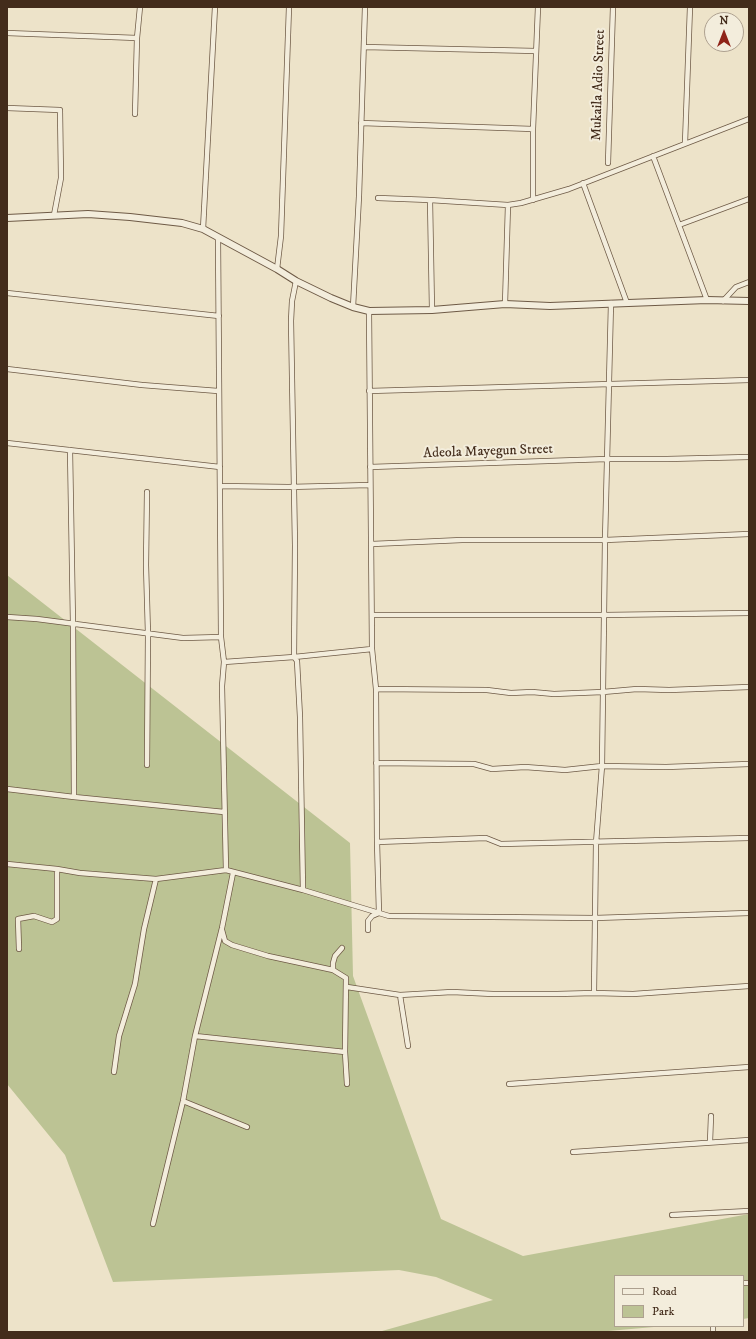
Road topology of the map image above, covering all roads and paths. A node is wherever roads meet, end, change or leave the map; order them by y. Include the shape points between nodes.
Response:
1 (140, 7) edge
2 (214, 7) edge
3 (289, 7) edge
4 (365, 7) edge
5 (538, 7) edge
6 (613, 7) edge
7 (690, 7) edge
8 (7, 33) edge
9 (137, 38) junction
10 (364, 46) junction
11 (536, 51) junction
12 (7, 108) edge
13 (135, 114) dead end
14 (749, 119) edge
15 (361, 123) junction
16 (534, 129) junction
17 (685, 143) junction
18 (653, 156) junction
19 (608, 164) dead end
20 (583, 184) junction
21 (378, 198) dead end
22 (749, 199) edge
23 (430, 200) junction
24 (533, 200) junction
25 (508, 206) junction
26 (54, 215) junction
27 (7, 218) edge
28 (679, 225) junction
29 (203, 229) junction
30 (218, 238) junction
31 (277, 269) junction
32 (296, 281) junction
33 (749, 282) edge
34 (7, 293) edge
35 (708, 300) junction
36 (723, 301) junction
37 (749, 301) edge
38 (626, 302) junction
39 (611, 303) junction
40 (505, 304) junction
41 (353, 307) junction
42 (432, 310) junction
43 (369, 311) junction
44 (219, 316) junction
45 (7, 369) edge
46 (749, 380) edge
47 (609, 384) junction
48 (218, 391) junction
49 (369, 392) junction
50 (7, 443) edge
51 (70, 450) junction
52 (749, 457) edge
53 (607, 459) junction
54 (220, 467) junction
55 (370, 467) junction
56 (370, 484) junction
57 (220, 486) junction
58 (294, 487) junction
59 (147, 492) dead end
60 (749, 534) edge
61 (605, 540) junction
62 (372, 544) junction
63 (749, 613) edge
64 (372, 616) junction
65 (604, 616) junction
66 (7, 617) edge
67 (73, 624) junction
68 (148, 634) junction
69 (221, 637) junction
70 (372, 649) junction
71 (294, 657) junction
72 (224, 662) junction
73 (749, 687) edge
74 (376, 689) junction
75 (603, 692) junction
76 (376, 763) junction
77 (749, 764) edge
78 (148, 765) dead end
79 (602, 766) junction
80 (7, 789) edge
81 (74, 797) junction
82 (224, 812) junction
83 (749, 838) edge
84 (377, 842) junction
85 (596, 843) junction
86 (7, 864) edge
87 (57, 869) junction
88 (226, 870) junction
89 (233, 873) junction
90 (156, 879) junction
91 (303, 890) junction
92 (379, 913) junction
93 (749, 913) edge
94 (595, 918) junction
95 (222, 928) junction
96 (368, 930) dead end
97 (342, 948) dead end
98 (19, 949) dead end
99 (333, 970) junction
100 (749, 986) edge
101 (347, 987) junction
102 (594, 993) junction
103 (400, 995) junction
104 (195, 1036) junction
105 (408, 1046) dead end
106 (346, 1052) junction
107 (749, 1067) edge
108 (114, 1072) dead end
109 (347, 1084) dead end
110 (509, 1084) dead end
111 (183, 1101) junction
112 (711, 1116) dead end
113 (247, 1127) dead end
114 (749, 1140) edge
115 (710, 1142) junction
116 (573, 1152) dead end
117 (749, 1211) edge
118 (672, 1215) dead end
119 (153, 1224) dead end

1 - 9 street
2 - 29 street
3 - 31 street via 281,236
4 - 10 street
5 - 11 street
6 - 19 street, Mukaila Adio Street
7 - 17 street
8 - 9 street
9 - 13 street
10 - 11 street
10 - 15 street
11 - 16 street
12 - 26 street via 60,110 61,178
14 - 17 street
15 - 16 street
15 - 41 street
16 - 24 street
17 - 18 street
18 - 20 street
18 - 28 street
20 - 24 street
20 - 38 street
21 - 23 street
22 - 28 street
23 - 25 street
23 - 42 street
24 - 25 street
25 - 40 street
26 - 27 street
26 - 29 street via 110,215 164,220
28 - 35 street
29 - 30 street
30 - 31 street
30 - 44 street
31 - 32 street
32 - 41 street
32 - 58 street via 291,321
33 - 36 street via 736,287
34 - 44 street
35 - 36 street
35 - 38 street
36 - 37 street
38 - 39 street
39 - 40 street via 550,306
39 - 47 street
40 - 42 street
41 - 43 street
42 - 43 street
43 - 49 street
44 - 48 street
45 - 48 street
46 - 47 street
47 - 49 street
47 - 53 street
48 - 54 street
49 - 55 street
50 - 51 street
51 - 54 street
51 - 67 street
52 - 53 street, Adeola Mayegun Street
53 - 55 street, Adeola Mayegun Street
53 - 61 street
54 - 57 street
55 - 56 street
56 - 58 street
56 - 62 street
57 - 58 street
57 - 69 street
58 - 71 street
59 - 68 street
60 - 61 street
61 - 62 street via 462,540
61 - 65 street
62 - 64 street
63 - 65 street
64 - 65 street
64 - 70 street
65 - 75 street
66 - 67 street
67 - 68 street
67 - 81 street
68 - 69 street via 183,638
68 - 78 street
69 - 72 street
70 - 71 street
70 - 74 street
71 - 72 street
71 - 91 street via 300,717
72 - 82 street
73 - 75 street
74 - 75 street via 487,690 554,694
74 - 76 street
75 - 79 street
76 - 79 street via 474,764 492,769 525,767 565,770
76 - 84 street
77 - 79 street
79 - 85 street
80 - 81 street
81 - 82 street
82 - 88 street
83 - 85 street
84 - 85 street via 486,838 501,844
84 - 92 street
85 - 94 street
86 - 87 street
87 - 90 street
87 - 98 street via 57,919 52,922 34,916 18,919
88 - 89 street
88 - 90 street
89 - 91 street
89 - 95 street
90 - 108 street via 134,984 119,1036
91 - 92 street
92 - 94 street via 403,917
92 - 96 street via 368,920
93 - 94 street
94 - 102 street
95 - 99 street via 225,941 232,945 268,956
95 - 104 street
97 - 99 street via 335,956
99 - 101 street via 346,978
100 - 102 street via 633,994
101 - 103 street
101 - 106 street
102 - 103 street via 452,992
103 - 105 street
104 - 106 street
104 - 111 street
106 - 109 street
107 - 110 street
111 - 113 street
111 - 119 street
112 - 115 street
114 - 115 street
115 - 116 street
117 - 118 street

